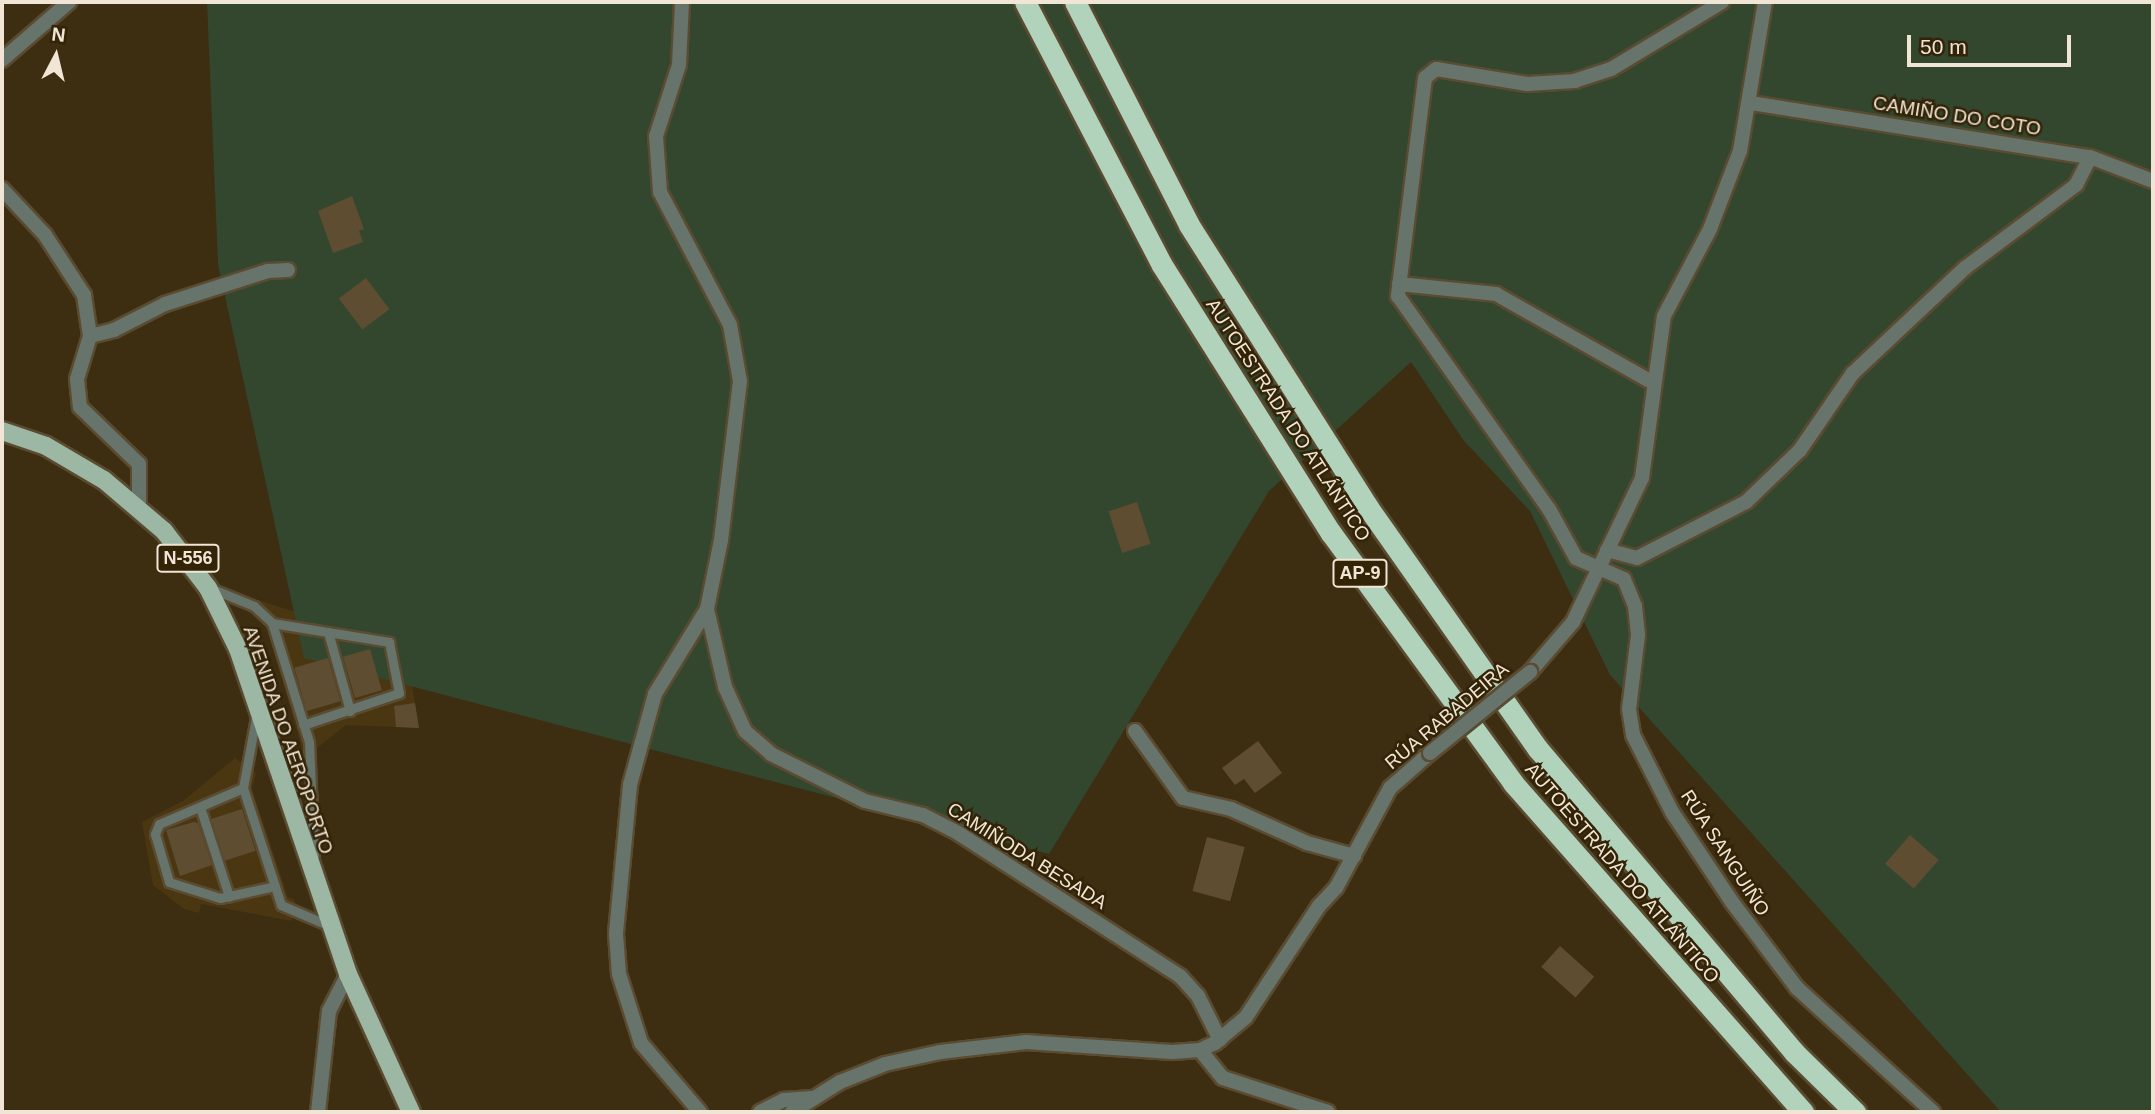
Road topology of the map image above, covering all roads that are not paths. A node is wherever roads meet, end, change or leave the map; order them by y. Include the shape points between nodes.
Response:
1 (69, 2) edge
2 (682, 2) edge
3 (1025, 2) edge
4 (1075, 2) edge
5 (1722, 2) edge
6 (1765, 2) edge
7 (2, 60) edge
8 (1751, 103) junction
9 (2090, 157) junction
10 (2153, 181) edge
11 (2, 189) edge
12 (288, 270) dead end
13 (1399, 284) junction
14 (90, 336) junction
15 (1653, 383) junction
16 (2, 431) edge
17 (139, 508) junction
18 (1607, 550) junction
19 (1597, 569) junction
20 (208, 588) junction
21 (707, 609) junction
22 (272, 623) junction
23 (328, 632) junction
24 (258, 709) junction
25 (350, 711) junction
26 (303, 725) junction
27 (1135, 731) dead end
28 (243, 788) junction
29 (200, 807) junction
30 (1354, 856) junction
31 (314, 882) junction
32 (275, 886) junction
33 (229, 896) junction
34 (330, 926) junction
35 (348, 974) junction
36 (1220, 1040) junction
37 (1200, 1050) junction
38 (813, 1098) junction
39 (318, 1112) edge
40 (411, 1112) edge
41 (700, 1112) edge
42 (760, 1112) edge
43 (792, 1112) edge
44 (1328, 1112) edge
45 (1803, 1112) edge
46 (1855, 1112) edge
47 (1933, 1112) edge

1 - 7 street
2 - 21 street via 679,65 656,136 660,192 730,325 740,381 720,550
3 - 45 highway, AUTOESTRADA DO ATLÁNTICO / AP-9 via 1162,265 1331,533 1513,783
4 - 46 highway, AUTOESTRADA DO ATLÁNTICO / AP-9 via 1189,225 1367,506 1538,749 1794,1052
5 - 13 street via 1611,69 1575,81 1527,84 1436,69 1425,79 1420,95
6 - 8 street, RÚA RABADEIRA
8 - 9 street, CAMIÑO DO COTO
8 - 15 street, RÚA RABADEIRA via 1726,189 1669,301
9 - 10 street, CAMIÑO DO COTO
9 - 18 street via 2076,185 1965,268 1853,373 1800,450 1746,502 1637,558
11 - 14 street via 45,235 85,295
12 - 14 street via 268,271 166,304 114,330
13 - 15 street via 1496,294
13 - 19 street, RÚA SANGUIÑO via 1398,296 1549,509 1576,558
14 - 17 street via 77,379 80,407 139,464
15 - 18 street, RÚA RABADEIRA via 1642,478
16 - 17 main road, AVENIDA DO AEROPORTO / N-556 via 79,463
17 - 20 main road, AVENIDA DO AEROPORTO / N-556 via 187,556
18 - 19 street, RÚA RABADEIRA
19 - 30 street, RÚA RABADEIRA, bridge via 1561,640 1530,672 1390,788
19 - 47 street, RÚA SANGUIÑO via 1624,579 1634,606 1638,635 1629,709 1633,735 1672,812 1797,988
20 - 22 lane via 254,607
20 - 24 main road, AVENIDA DO AEROPORTO / N-556 via 238,649
21 - 36 street, CAMIÑODA BESADA via 725,687 746,731 771,754 841,791 923,815 958,833 1180,976 1198,996
21 - 41 street via 654,694 630,785 616,934 619,974 641,1043
22 - 23 lane
22 - 26 lane
23 - 25 lane
23 - 25 lane via 389,642 399,692
24 - 28 lane
24 - 31 main road, AVENIDA DO AEROPORTO / N-556
25 - 26 lane
26 - 31 lane via 309,742
27 - 30 street via 1183,798 1231,809 1307,843
28 - 29 lane
28 - 32 lane
29 - 33 lane
29 - 33 lane via 159,824 155,834 169,882 220,898
30 - 36 street, RÚA RABADEIRA via 1246,1017
31 - 34 main road, AVENIDA DO AEROPORTO / N-556
32 - 33 lane
32 - 34 lane via 281,905
34 - 35 main road, AVENIDA DO AEROPORTO / N-556
35 - 39 street via 329,1010
35 - 40 main road, AVENIDA DO AEROPORTO / N-556
36 - 37 street, RÚA RABADEIRA
37 - 38 street, RÚA RABADEIRA via 1137,1051 1049,1042 994,1045 885,1064
37 - 44 street via 1223,1078
38 - 42 street, RÚA RABADEIRA via 784,1100
38 - 43 street, RÚA RABADEIRA

